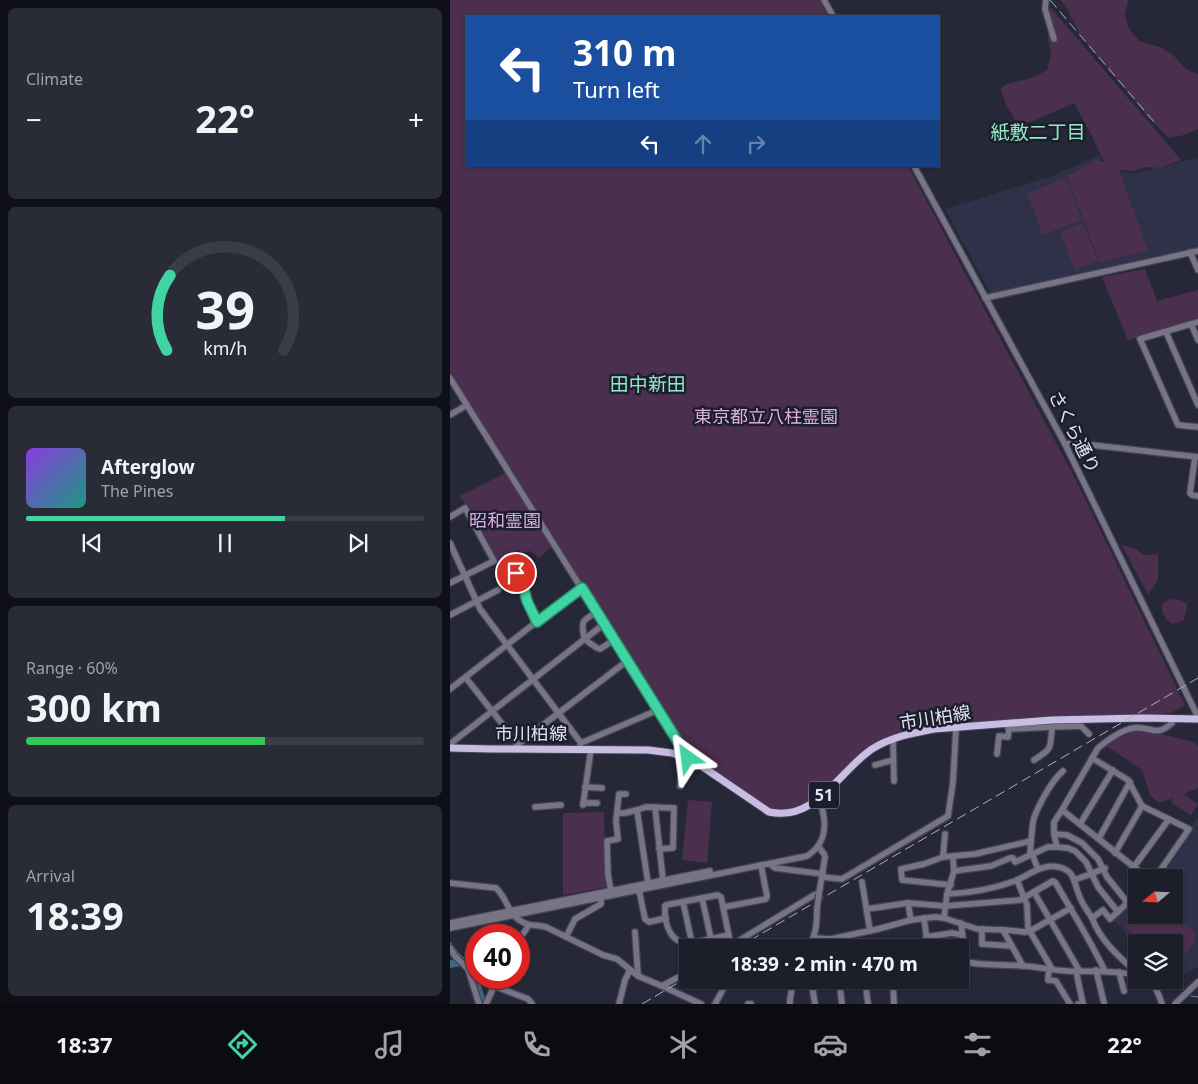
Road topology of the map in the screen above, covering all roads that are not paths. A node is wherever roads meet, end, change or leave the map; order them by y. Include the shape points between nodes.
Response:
1 (824, 0) edge
2 (1045, 1) edge
3 (832, 15) edge
4 (1054, 39) dead end
5 (915, 167) edge
6 (1198, 251) edge
7 (1190, 252) junction
8 (1198, 270) edge
9 (985, 298) junction
10 (1198, 322) edge
11 (1191, 324) junction
12 (1166, 332) junction
13 (1198, 340) edge
14 (450, 378) edge
15 (467, 405) junction
16 (1198, 405) edge
17 (450, 415) edge
18 (1198, 427) edge
19 (1065, 444) junction
20 (1196, 457) edge
21 (1198, 496) edge
22 (450, 516) edge
23 (450, 543) edge
24 (510, 562) dead end
25 (465, 576) junction
26 (450, 583) edge
27 (582, 588) junction
28 (498, 590) dead end
29 (476, 601) junction
30 (596, 612) junction
31 (450, 615) edge
32 (537, 622) junction
33 (604, 624) junction
34 (584, 639) junction
35 (614, 640) junction
36 (507, 645) junction
37 (627, 661) junction
38 (466, 678) junction
39 (534, 679) junction
40 (450, 689) edge
41 (658, 710) junction
42 (492, 711) junction
43 (559, 713) junction
44 (1198, 718) edge
45 (1172, 719) junction
46 (1007, 727) junction
47 (1052, 727) junction
48 (956, 728) junction
49 (1089, 734) dead end
50 (893, 739) junction
51 (450, 744) edge
52 (580, 746) junction
53 (516, 747) junction
54 (450, 748) edge
55 (591, 749) junction
56 (997, 754) dead end
57 (685, 758) junction
58 (1092, 758) junction
59 (894, 760) junction
60 (1034, 760) dead end
61 (875, 765) dead end
62 (1113, 770) junction
63 (1063, 771) dead end
64 (894, 781) dead end
65 (1130, 782) junction
66 (680, 786) dead end
67 (585, 787) junction
68 (602, 788) dead end
69 (626, 794) dead end
70 (819, 799) junction
71 (597, 803) dead end
72 (535, 806) dead end
73 (561, 806) dead end
74 (1142, 806) junction
75 (654, 807) junction
76 (637, 810) junction
77 (1062, 810) junction
78 (617, 813) junction
79 (1169, 820) junction
80 (1080, 824) junction
81 (945, 834) dead end
82 (1054, 834) junction
83 (1099, 838) junction
84 (1031, 841) junction
85 (818, 846) junction
86 (1057, 846) junction
87 (659, 850) junction
88 (1114, 853) junction
89 (1031, 854) junction
90 (943, 857) junction
91 (953, 857) junction
92 (772, 863) junction
93 (760, 865) junction
94 (1105, 867) junction
95 (1133, 868) joint
96 (1161, 869) edge
97 (1038, 870) junction
98 (954, 872) junction
99 (1091, 874) junction
100 (823, 876) junction
101 (663, 880) junction
102 (1017, 880) junction
103 (1074, 880) junction
104 (862, 882) dead end
105 (450, 883) edge
106 (648, 883) junction
107 (951, 885) junction
108 (639, 890) junction
109 (611, 891) junction
110 (1034, 892) junction
111 (819, 894) junction
112 (947, 894) junction
113 (601, 898) junction
114 (702, 898) junction
115 (1024, 898) junction
116 (683, 902) junction
117 (908, 903) junction
118 (1128, 903) joint
119 (945, 906) junction
120 (724, 907) junction
121 (1070, 908) junction
122 (867, 909) junction
123 (1118, 912) junction
124 (512, 913) junction
125 (666, 918) junction
126 (924, 918) junction
127 (944, 918) junction
128 (1092, 918) junction
129 (911, 920) junction
130 (1050, 920) junction
131 (450, 923) edge
132 (961, 923) junction
133 (527, 924) edge
134 (530, 925) edge
135 (450, 928) edge
136 (982, 929) junction
137 (1003, 930) junction
138 (870, 931) junction
139 (1030, 931) junction
140 (635, 932) dead end
141 (729, 934) junction
142 (962, 934) junction
143 (566, 936) junction
144 (926, 937) joint
145 (814, 938) joint
146 (691, 939) edge
147 (711, 939) joint
148 (729, 939) edge
149 (743, 939) edge
150 (962, 939) edge
151 (679, 941) edge
152 (1012, 946) junction
153 (450, 948) edge
154 (969, 963) edge
155 (1023, 966) junction
156 (1128, 966) edge
157 (1050, 969) junction
158 (630, 970) junction
159 (1077, 970) junction
160 (1096, 970) junction
161 (1105, 971) junction
162 (1119, 972) junction
163 (1128, 973) edge
164 (638, 976) junction
165 (679, 977) edge
166 (1198, 982) edge
167 (662, 986) junction
168 (493, 989) edge
169 (502, 989) edge
170 (723, 989) edge
171 (792, 989) edge
172 (812, 989) edge
173 (840, 989) edge
174 (866, 989) edge
175 (893, 989) edge
176 (1156, 989) edge
177 (1124, 991) dead end
178 (487, 1003) edge
179 (1104, 1003) edge
180 (479, 1004) edge
181 (532, 1004) edge
182 (619, 1004) edge
183 (700, 1004) edge
184 (714, 1004) edge
185 (790, 1004) edge
186 (815, 1004) edge
187 (842, 1004) edge
188 (868, 1004) edge
189 (894, 1004) edge
190 (1070, 1004) edge
191 (1078, 1004) edge
192 (1162, 1004) edge
193 (1175, 1004) edge

1 - 3 street
2 - 4 street
5 - 9 street, さくら通り
6 - 7 street
7 - 8 street
7 - 9 street
9 - 19 street, さくら通り
10 - 11 street
11 - 12 street
11 - 13 street
12 - 16 street
12 - 18 street via 1140,338 1178,425
14 - 15 street
15 - 17 street
15 - 27 street
19 - 20 street
19 - 44 street, さくら通り
20 - 21 street via 1190,493
22 - 25 street via 465,508 494,561
23 - 25 street
24 - 32 street
25 - 26 street
25 - 29 street
27 - 30 street
27 - 32 street
28 - 29 street
29 - 31 street
29 - 36 street
30 - 33 street
30 - 34 street via 583,620
32 - 36 street
33 - 34 street
33 - 35 street
34 - 35 street via 600,649
34 - 39 street
35 - 37 street
36 - 38 street
36 - 39 street
37 - 41 street
37 - 43 street
38 - 40 street
38 - 42 street
39 - 42 street
39 - 43 street
41 - 52 street
41 - 57 street
42 - 51 street
42 - 53 street
43 - 52 street
43 - 53 street
44 - 45 main road, 市川柏線 / 51
45 - 46 main road, 市川柏線 / 51 via 1052,720
45 - 58 street via 1172,723 1162,731 1126,730 1098,748
46 - 47 street
46 - 48 main road, 市川柏線 / 51
46 - 56 street via 1008,737 999,736
47 - 49 street via 1080,726
47 - 60 street via 1050,748
48 - 50 main road, 市川柏線 / 51 via 934,729
48 - 100 street via 948,816 842,879
50 - 59 street
50 - 70 main road, 市川柏線 / 51 via 872,749
52 - 53 main road, 市川柏線 / 51
52 - 55 main road, 市川柏線 / 51
53 - 54 main road, 市川柏線 / 51
55 - 57 main road, 市川柏線 / 51 via 648,750
55 - 67 street
57 - 66 street
57 - 70 main road, 市川柏線 / 51 via 769,812 787,814
58 - 62 street
58 - 77 street
59 - 61 street
59 - 64 street
62 - 65 street
62 - 80 street
63 - 84 street via 1055,778 1037,810
65 - 74 street
65 - 83 street
67 - 68 street
67 - 71 street via 583,804
69 - 78 street via 619,794
70 - 85 street via 824,830
72 - 73 street
74 - 79 street
74 - 88 street
75 - 76 street
75 - 87 street
75 - 87 street via 674,808 673,848
76 - 78 street
76 - 106 street
77 - 80 street
77 - 82 street via 1054,822
78 - 109 street via 618,839 607,841
79 - 95 street
79 - 96 street via 1189,829
80 - 83 street
81 - 90 street
82 - 86 street
82 - 94 street via 1067,835 1082,843
83 - 88 street
84 - 89 street
84 - 91 street
85 - 92 street via 807,856
85 - 100 street via 825,857
85 - 101 street via 801,855
86 - 89 street
86 - 99 street via 1075,851 1086,862
87 - 101 street
88 - 95 street
89 - 97 street
89 - 98 street via 1015,862 1010,858 991,866
90 - 91 street
90 - 107 street via 901,869 902,880
91 - 98 street
92 - 93 street
92 - 100 street via 775,868
93 - 108 street
93 - 120 street via 766,899
94 - 99 street
94 - 118 street via 1107,877
97 - 102 street
97 - 103 street via 1062,867
98 - 107 street
99 - 103 street
99 - 123 street
100 - 111 street
101 - 106 street
102 - 112 street via 996,887
102 - 115 street
103 - 128 street
104 - 122 street
105 - 124 street via 496,888
106 - 109 street
107 - 112 street
108 - 113 street
108 - 125 street via 646,921
109 - 124 street
110 - 115 street
110 - 121 street via 1053,881
110 - 130 street
111 - 145 street, bridge
111 - 149 street
112 - 119 street
113 - 124 street
113 - 143 street via 601,904 576,919
114 - 116 street
114 - 120 street via 718,894
114 - 147 street
115 - 119 street
115 - 139 street
116 - 125 street via 666,905
116 - 146 street
117 - 119 street
117 - 122 street
117 - 129 street
118 - 123 street
119 - 127 street
120 - 141 street
121 - 130 street
121 - 161 street
122 - 138 street
123 - 128 street via 1110,919 1103,910
124 - 131 street
124 - 133 street
124 - 135 street
125 - 151 street via 670,932
126 - 127 street
126 - 129 street
126 - 144 street
127 - 132 street
128 - 156 street via 1108,945
129 - 138 street
130 - 139 street
130 - 159 street
132 - 136 street
132 - 142 street
134 - 143 street via 542,925
136 - 137 street
136 - 152 street via 982,944
137 - 139 street
137 - 152 street
138 - 145 street via 831,939
139 - 157 street
140 - 164 street
141 - 147 street
141 - 148 street
142 - 144 street
142 - 150 street
143 - 158 street via 617,959
152 - 155 street
153 - 180 street via 466,966
154 - 155 street
155 - 157 street
157 - 159 street
157 - 190 street via 1048,980 1056,981
158 - 164 street
158 - 182 street
159 - 160 street
159 - 191 street via 1083,1004
160 - 161 street
160 - 179 street
161 - 162 street
162 - 163 street
162 - 177 street
164 - 167 street
165 - 167 street
166 - 193 street
167 - 183 street
168 - 178 street
169 - 181 street via 528,999
170 - 184 street
171 - 185 street
172 - 186 street
173 - 187 street
174 - 188 street
175 - 189 street
176 - 192 street

